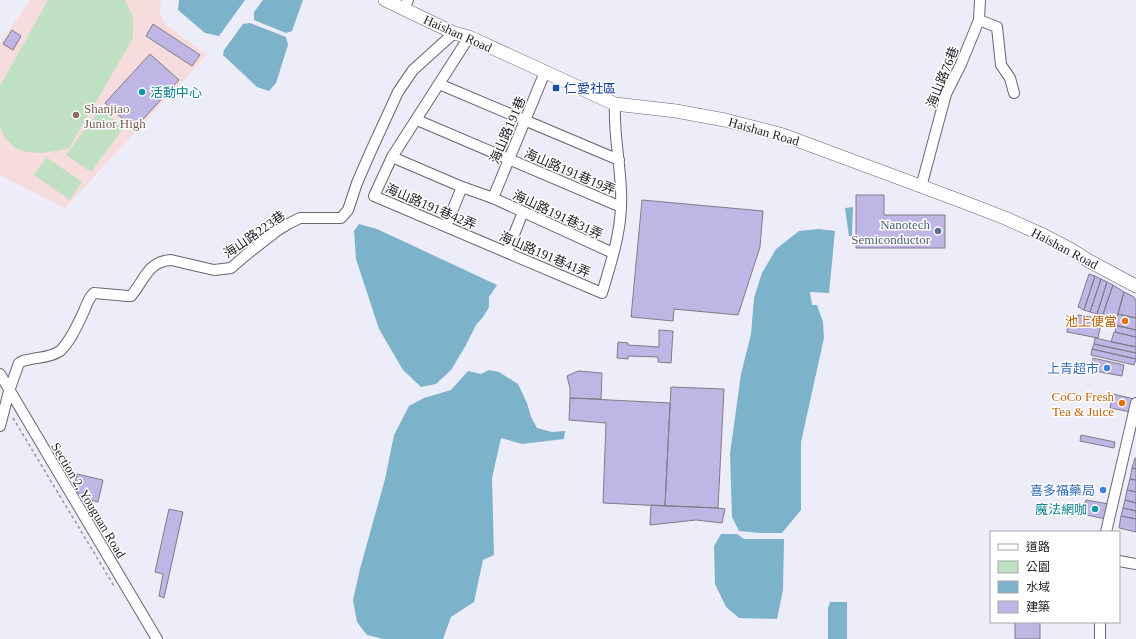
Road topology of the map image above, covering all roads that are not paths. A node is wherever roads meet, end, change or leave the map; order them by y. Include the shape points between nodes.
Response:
1 (385, 0) edge
2 (980, 0) edge
3 (406, 5) edge
4 (980, 20) junction
5 (454, 33) junction
6 (469, 37) junction
7 (545, 72) junction
8 (439, 84) junction
9 (1014, 93) dead end
10 (615, 104) junction
11 (417, 120) junction
12 (525, 120) junction
13 (392, 157) junction
14 (509, 159) junction
15 (619, 160) junction
16 (921, 186) junction
17 (462, 187) junction
18 (493, 198) junction
19 (621, 207) junction
20 (523, 212) junction
21 (446, 226) junction
22 (477, 240) joint
23 (507, 252) junction
24 (613, 253) junction
25 (1136, 286) edge
26 (0, 374) edge
27 (9, 391) junction
28 (1136, 403) edge
29 (1134, 420) edge
30 (0, 426) edge
31 (1106, 531) edge
32 (1120, 561) edge
33 (1136, 564) edge
34 (1100, 623) edge
35 (157, 639) edge
36 (1100, 639) edge

1 - 3 main road, Haishan Road
2 - 4 street, 海山路76巷
3 - 5 main road, Haishan Road
4 - 9 street via 997,27 1001,65 1010,78
4 - 16 street, 海山路76巷 via 946,94
5 - 6 main road, Haishan Road
5 - 27 street, 海山路223巷 via 413,70 398,92 362,171 348,210 341,218 300,218 278,230 231,268 214,270 164,260 147,272 131,296 94,293 59,352 18,363
6 - 7 main road, Haishan Road
6 - 8 street
7 - 10 main road, Haishan Road
7 - 12 street, 海山路191巷
8 - 11 street
8 - 12 street
10 - 15 street
10 - 16 main road, Haishan Road via 725,120 783,135
11 - 13 street
11 - 14 street, 海山路191巷19弄
12 - 14 street, 海山路191巷
12 - 15 street
13 - 17 street, 海山路191巷31弄
13 - 21 street, 海山路191巷42弄 via 374,196
14 - 18 street, 海山路191巷
14 - 19 street, 海山路191巷19弄
15 - 19 street
16 - 25 main road, Haishan Road via 1043,235
17 - 18 street, 海山路191巷31弄
17 - 21 street
18 - 20 street, 海山路191巷31弄
19 - 24 street
20 - 23 street
20 - 24 street, 海山路191巷31弄
21 - 22 street, 海山路191巷42弄
22 - 23 street, 海山路191巷41弄
23 - 24 street, 海山路191巷41弄 via 602,293
26 - 27 street, Section 2, Youguan Road
27 - 30 street
27 - 35 street, Section 2, Youguan Road
28 - 29 street
29 - 31 street
32 - 33 street
34 - 36 street

